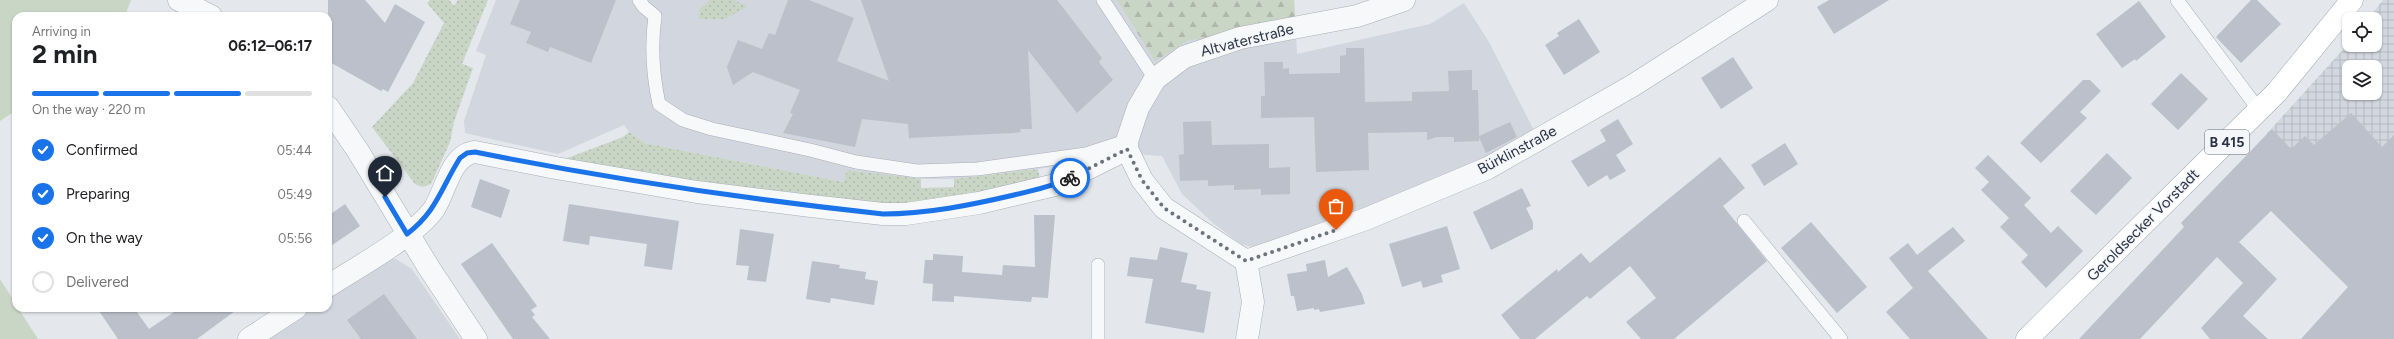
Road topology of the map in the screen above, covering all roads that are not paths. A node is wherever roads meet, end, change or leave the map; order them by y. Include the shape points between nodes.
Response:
1 (179, 0) edge
2 (639, 0) edge
3 (1103, 0) edge
4 (1404, 0) edge
5 (1767, 0) edge
6 (2177, 0) edge
7 (2352, 0) edge
8 (203, 10) edge
9 (1155, 80) junction
10 (2259, 110) junction
11 (332, 113) edge
12 (1127, 145) junction
13 (1744, 221) dead end
14 (407, 234) junction
15 (1246, 261) junction
16 (1098, 265) dead end
17 (332, 283) edge
18 (290, 312) edge
19 (249, 339) edge
20 (476, 339) edge
21 (1098, 339) edge
22 (1247, 339) edge
23 (1841, 339) edge
24 (2027, 339) edge

1 - 8 street
2 - 12 lane via 655,16 653,33 659,104 683,120 712,129 856,162 917,171 978,169 1086,154
3 - 9 lane
4 - 9 street, Altvaterstraße via 1357,16 1240,38 1184,57
5 - 15 street, Bürklinstraße via 1632,86 1488,168 1366,219
6 - 10 lane
7 - 10 main road, Geroldsecker Vorstadt / B 415 via 2277,92
9 - 12 street, Altvaterstraße via 1138,108
10 - 24 main road, Geroldsecker Vorstadt / B 415
11 - 14 street via 358,151
12 - 14 street via 1055,185 979,203 906,214 697,192 475,152 467,153 460,158 434,207 419,225
12 - 15 street via 1142,180 1164,208
13 - 23 lane
14 - 17 street
14 - 20 street
15 - 22 street via 1252,302
16 - 21 lane
18 - 19 street

